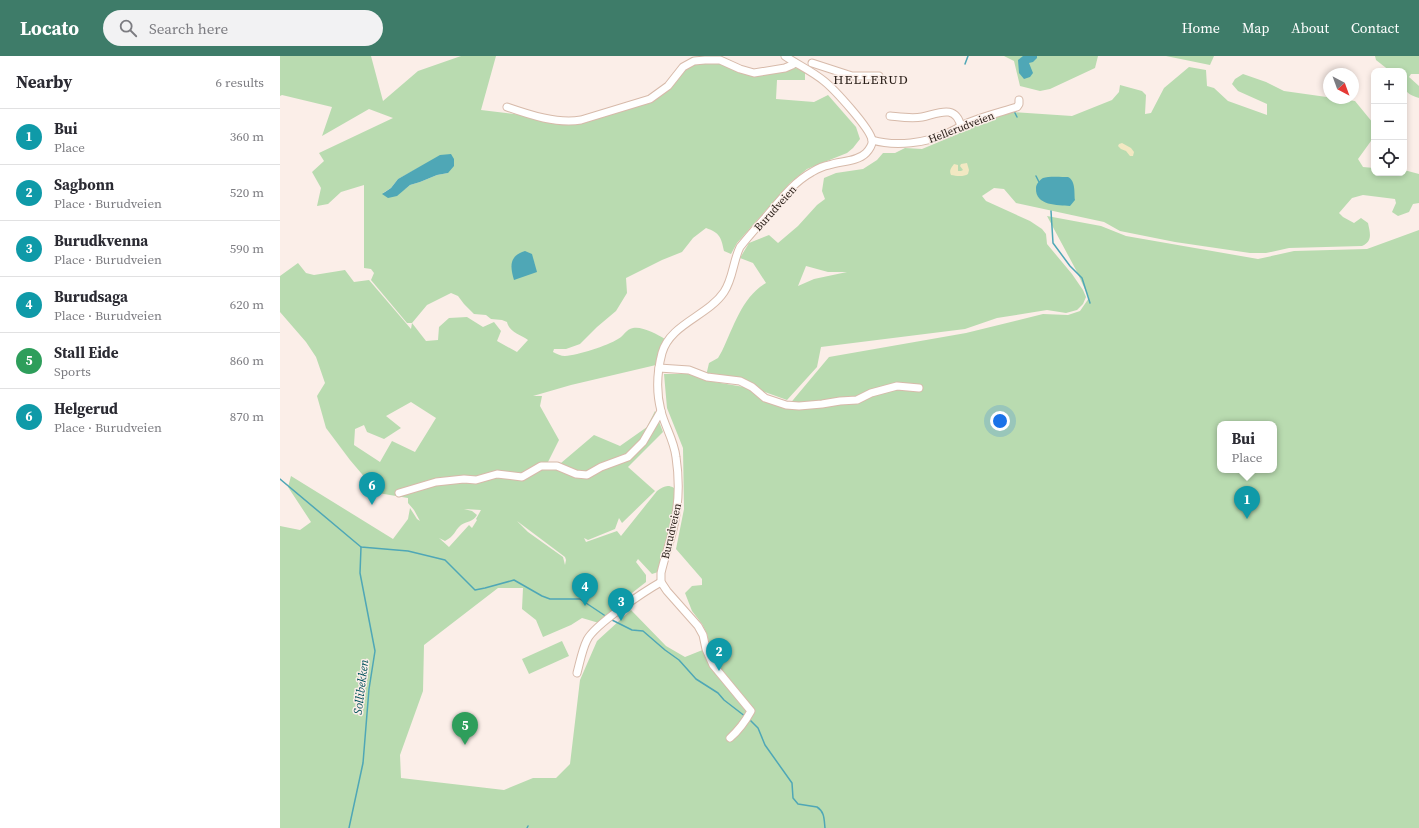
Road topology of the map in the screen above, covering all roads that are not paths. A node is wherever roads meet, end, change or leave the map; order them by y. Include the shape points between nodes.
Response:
1 (785, 56) edge
2 (795, 62) junction
3 (812, 63) dead end
4 (879, 76) dead end
5 (1020, 100) dead end
6 (507, 107) dead end
7 (890, 116) dead end
8 (961, 127) junction
9 (872, 140) junction
10 (659, 368) junction
11 (919, 388) dead end
12 (661, 411) junction
13 (399, 493) dead end
14 (661, 582) junction
15 (577, 673) dead end
16 (730, 738) dead end

1 - 2 street
2 - 6 street via 785,68 754,73 740,70 720,60 694,62 683,67 668,86 650,99 581,120 537,116
2 - 9 street via 825,81 858,118
3 - 4 street via 852,76
5 - 8 street, Hellerudveien via 1017,107 969,122
7 - 8 street via 922,118 950,112 958,118
8 - 9 street, Hellerudveien via 924,141 894,143
9 - 10 street, Burudveien via 867,152 860,157 821,167 799,181 788,192 740,247 729,281 718,300 669,339 662,353
10 - 11 street via 689,370 707,377 740,381 765,398 786,405 857,400 897,386
10 - 12 street, Burudveien via 657,388
12 - 13 street via 643,442 628,457 587,475 576,474 557,466 540,466 522,477 497,474 476,480 436,482
12 - 14 street, Burudveien via 674,442 678,472 675,520
14 - 15 street via 596,629 587,640
14 - 16 street via 698,626 713,665 749,715

